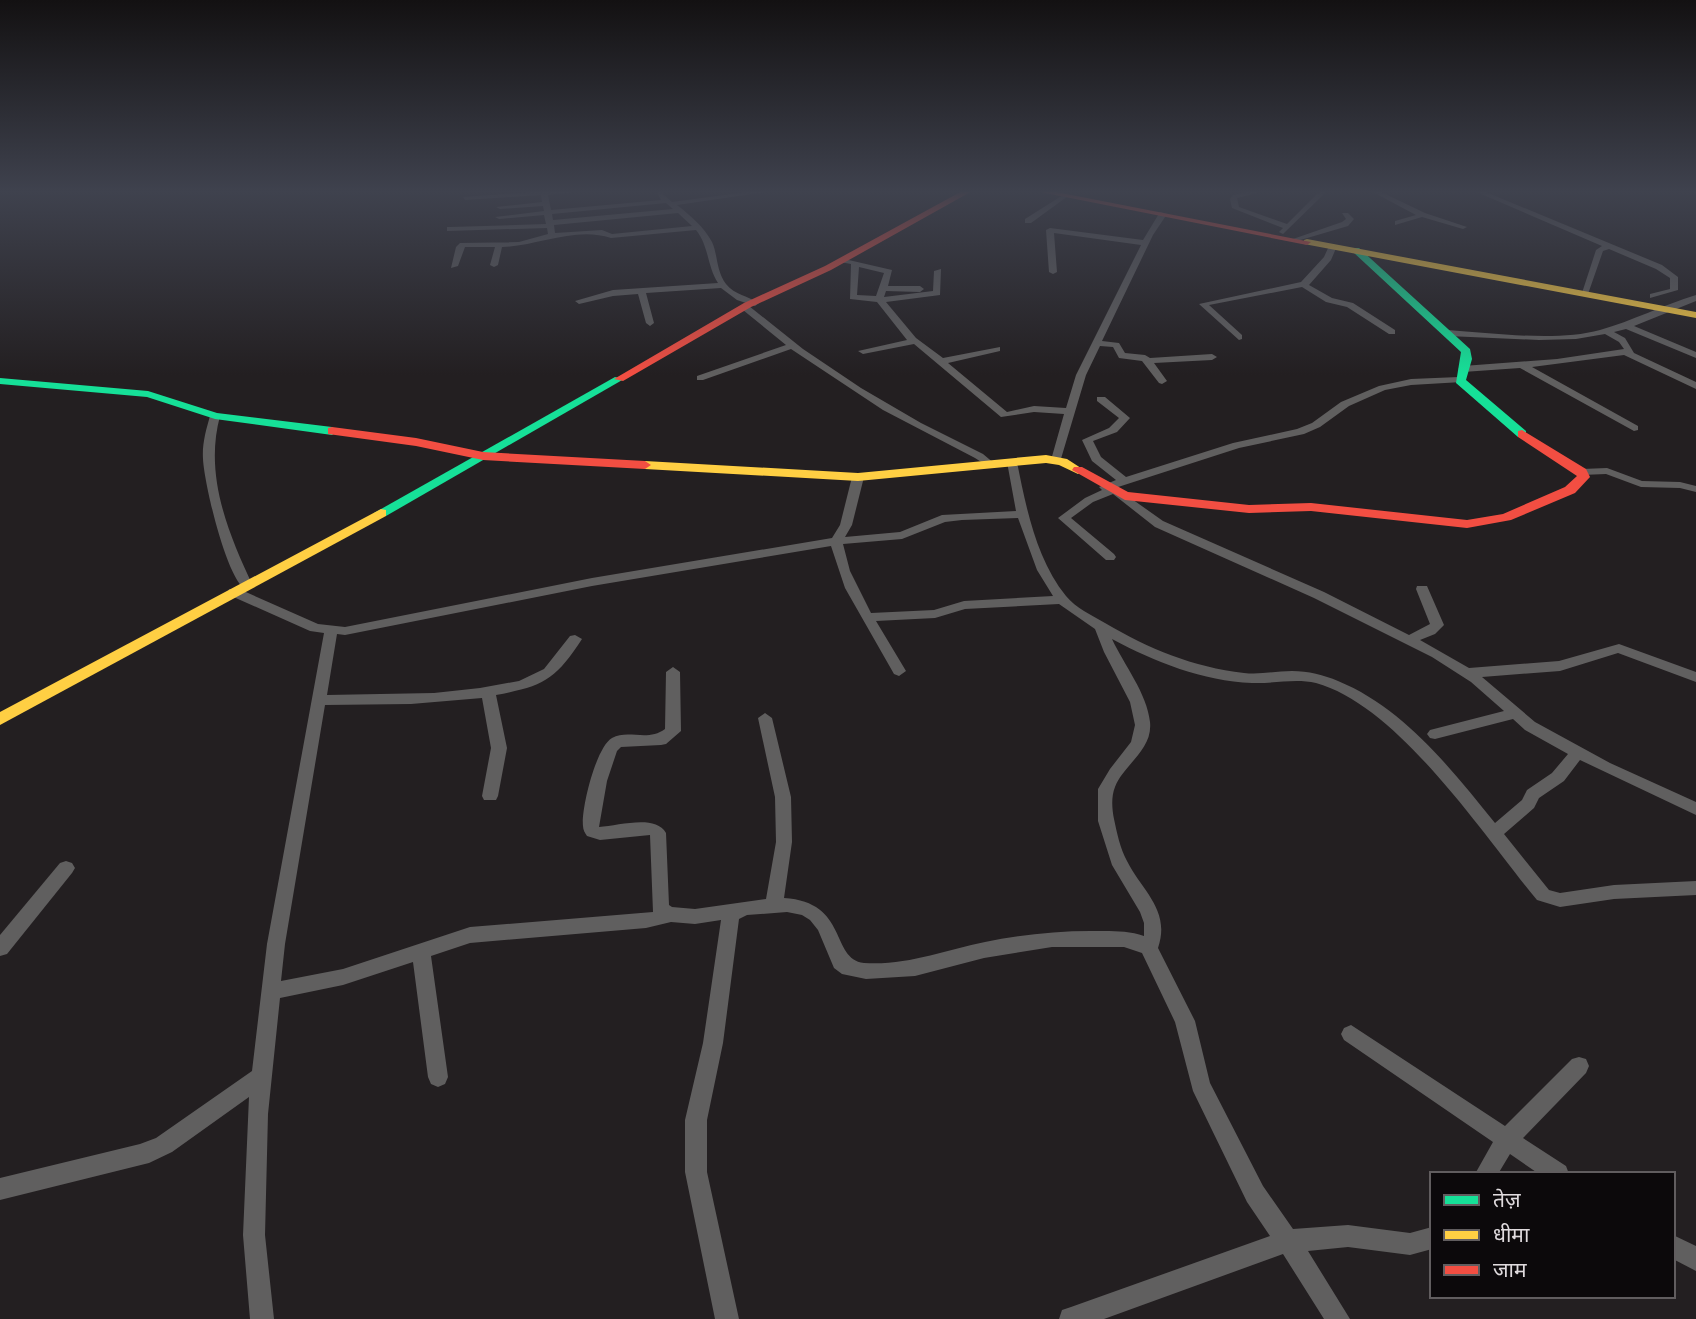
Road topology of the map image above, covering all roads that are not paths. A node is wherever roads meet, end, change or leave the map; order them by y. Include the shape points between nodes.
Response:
1 (459, 252) edge
2 (497, 252) edge
3 (710, 252) edge
4 (845, 252) edge
5 (867, 252) edge
6 (1052, 252) edge
7 (1142, 252) edge
8 (1331, 252) edge
9 (1358, 252) edge
10 (1364, 252) edge
11 (1599, 252) edge
12 (1625, 252) edge
13 (849, 262) junction
14 (494, 265) dead end
15 (454, 266) dead end
16 (938, 271) dead end
17 (1054, 272) dead end
18 (809, 275) junction
19 (723, 285) junction
20 (1304, 285) junction
21 (883, 288) junction
22 (938, 289) junction
23 (640, 291) junction
24 (1584, 294) junction
25 (1653, 296) dead end
26 (1696, 298) edge
27 (879, 300) junction
28 (579, 301) dead end
29 (750, 306) junction
30 (1666, 309) junction
31 (1696, 315) edge
32 (650, 323) dead end
33 (1625, 325) junction
34 (1605, 331) junction
35 (1392, 332) dead end
36 (1448, 333) junction
37 (1239, 337) dead end
38 (913, 341) junction
39 (1098, 343) junction
40 (790, 346) junction
41 (997, 349) dead end
42 (863, 351) dead end
43 (1627, 353) junction
44 (1694, 354) edge
45 (1212, 357) dead end
46 (939, 362) junction
47 (1148, 362) junction
48 (1522, 365) junction
49 (1461, 374) junction
50 (700, 379) dead end
51 (0, 381) edge
52 (1162, 381) dead end
53 (1696, 386) edge
54 (1101, 399) dead end
55 (1070, 411) junction
56 (215, 416) junction
57 (1634, 428) dead end
58 (483, 456) junction
59 (1056, 460) junction
60 (1012, 462) junction
61 (989, 464) junction
62 (1582, 472) junction
63 (858, 477) junction
64 (1114, 488) junction
65 (1696, 489) edge
66 (1023, 514) junction
67 (836, 541) junction
68 (1110, 557) dead end
69 (240, 589) junction
70 (1422, 589) dead end
71 (1063, 600) junction
72 (869, 617) junction
73 (1101, 627) junction
74 (331, 632) junction
75 (575, 639) dead end
76 (1408, 640) junction
77 (899, 671) dead end
78 (673, 672) dead end
79 (1469, 674) junction
80 (1696, 677) edge
81 (488, 692) junction
82 (318, 700) junction
83 (1513, 713) junction
84 (765, 718) dead end
85 (0, 719) edge
86 (1435, 734) dead end
87 (1577, 753) junction
88 (490, 796) dead end
89 (1696, 809) edge
90 (1495, 832) junction
91 (66, 868) dead end
92 (1696, 888) edge
93 (774, 906) junction
94 (736, 911) junction
95 (669, 915) junction
96 (0, 948) edge
97 (1149, 948) junction
98 (421, 950) junction
99 (271, 992) junction
100 (1352, 1034) dead end
101 (1579, 1066) dead end
102 (262, 1076) junction
103 (438, 1077) dead end
104 (1506, 1140) junction
105 (1487, 1172) edge
106 (1555, 1172) edge
107 (0, 1189) edge
108 (1430, 1239) edge
109 (1288, 1241) junction
110 (1675, 1247) edge
111 (1696, 1259) edge
112 (262, 1319) edge
113 (727, 1319) edge
114 (1071, 1319) edge
115 (1338, 1319) edge

1 - 15 street
2 - 14 street
3 - 19 street
4 - 18 main road
5 - 13 main road
6 - 17 street
7 - 39 street
8 - 20 street
9 - 36 main road
10 - 24 main road
11 - 24 street
12 - 25 street via 1674,277 1674,290
13 - 18 main road
13 - 21 street via 888,271
13 - 27 street via 853,297
16 - 22 street
18 - 29 main road
19 - 23 street
19 - 29 street
20 - 35 street
20 - 37 street via 1203,304
21 - 22 street
21 - 27 street
22 - 27 street via 928,295
23 - 28 street
23 - 32 street
24 - 30 main road
26 - 30 street
27 - 38 street
29 - 40 street
29 - 58 main road
30 - 31 main road
30 - 33 street
33 - 34 street
33 - 44 street
34 - 36 street via 1548,336
34 - 43 street via 1624,341 1630,350
36 - 49 main road via 1468,355
38 - 42 street
38 - 46 street
39 - 47 street via 1116,345 1122,356 1142,357
39 - 55 street
40 - 50 street
40 - 61 street via 874,400
41 - 46 street
43 - 48 street
43 - 53 street
45 - 47 street
46 - 55 street via 1004,415 1034,409
47 - 52 street
48 - 49 street
48 - 57 street
49 - 62 main road via 1529,440
49 - 64 street via 1382,388 1300,432 1237,446
51 - 56 main road via 148,394
54 - 64 street via 1125,418 1113,430 1087,440
55 - 59 street
56 - 58 main road via 415,442
56 - 69 street via 208,457 211,479
58 - 63 main road
58 - 69 main road
59 - 60 main road
59 - 64 main road
60 - 61 main road
60 - 66 street
61 - 63 main road
62 - 64 main road via 1584,477 1575,488 1507,519 1485,524 1311,507 1249,509
62 - 65 street via 1607,471 1641,484
63 - 67 street via 846,525
64 - 68 street via 1064,518
64 - 76 street via 1159,524
66 - 67 street via 962,516 902,535
66 - 71 street via 1032,545
67 - 72 street via 845,573
67 - 74 street
69 - 74 street via 290,619
69 - 85 main road
70 - 76 street via 1437,625
71 - 72 street via 964,605 935,614
71 - 73 street
72 - 77 street
73 - 90 street via 1170,663 1245,678 1296,675 1350,693 1403,731
73 - 97 street via 1107,649 1141,711 1142,731 1105,797 1115,855 1141,894 1155,930
74 - 82 street
75 - 81 street via 545,676
76 - 79 street
78 - 95 street via 673,731 662,740 612,744 591,828 600,834 647,829 658,833 660,908
79 - 80 street via 1560,666 1619,648
79 - 83 street
81 - 82 street via 419,700
81 - 88 street via 499,748
82 - 99 street
83 - 86 street
83 - 87 street
84 - 93 street via 783,797 784,842
87 - 89 street
87 - 90 street via 1558,777 1533,794 1528,804
90 - 92 street via 1551,899
91 - 96 street
93 - 94 street
93 - 97 street via 787,905 816,915 841,962 866,971 915,968 1052,939 1124,939
94 - 95 street
94 - 113 street via 728,927 696,1120 696,1172
95 - 98 street via 646,921 470,934
97 - 109 street via 1185,1021 1200,1084 1224,1135 1255,1194
98 - 99 street via 343,977
98 - 103 street
99 - 102 street
100 - 104 street
101 - 104 street
102 - 107 street via 164,1145 141,1155
102 - 112 street via 254,1235
104 - 105 street
104 - 106 street
108 - 109 street via 1410,1244 1348,1236
109 - 114 street
109 - 115 street
110 - 111 street

